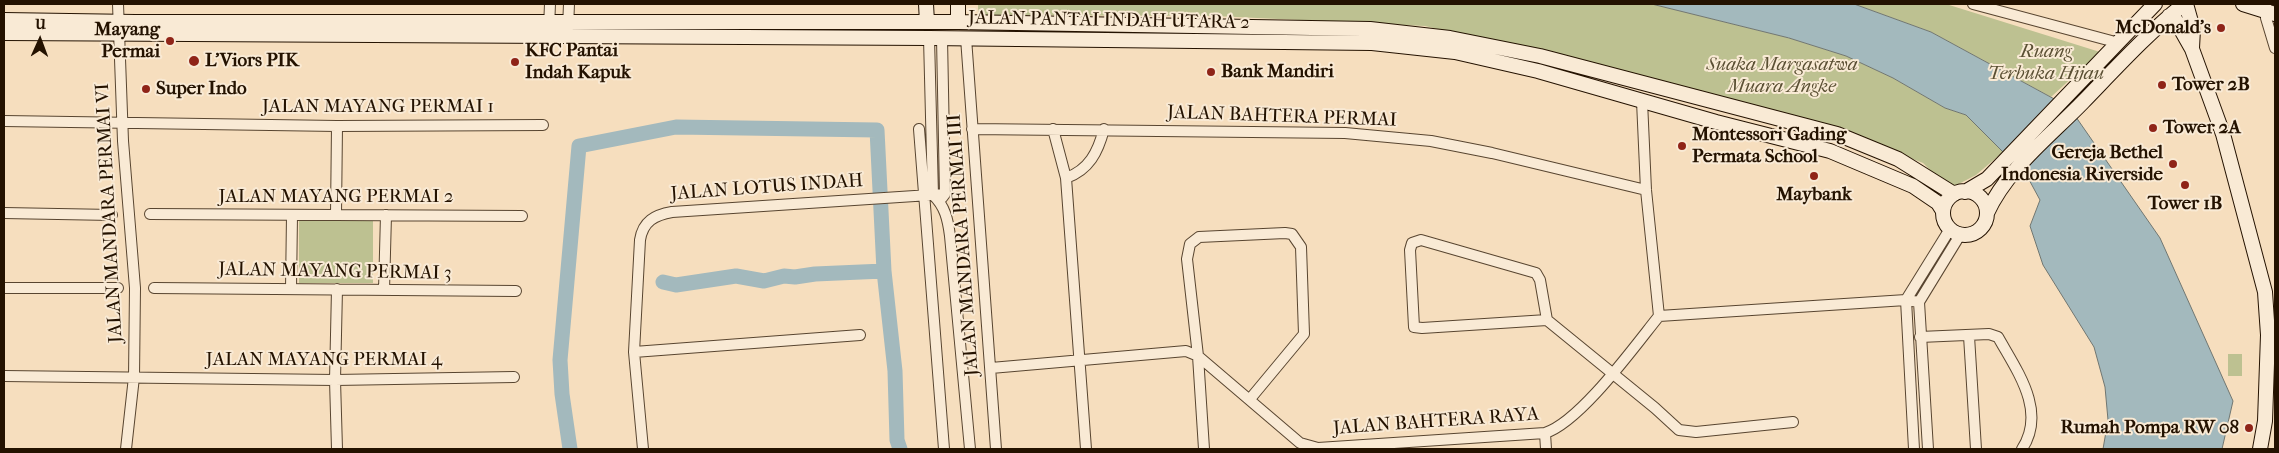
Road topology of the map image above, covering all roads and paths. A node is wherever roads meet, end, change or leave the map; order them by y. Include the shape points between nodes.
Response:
1 (118, 4) edge
2 (550, 4) edge
3 (569, 4) edge
4 (926, 4) edge
5 (958, 4) edge
6 (1973, 4) edge
7 (2155, 4) edge
8 (2185, 4) edge
9 (2243, 4) edge
10 (2269, 9) edge
11 (2168, 16) junction
12 (4, 20) edge
13 (549, 21) junction
14 (568, 21) junction
15 (927, 22) junction
16 (958, 22) junction
17 (893, 23) junction
18 (119, 28) junction
19 (4, 33) edge
20 (549, 37) junction
21 (567, 37) junction
22 (936, 38) junction
23 (966, 38) junction
24 (2119, 43) junction
25 (2275, 48) edge
26 (2192, 49) junction
27 (1642, 101) junction
28 (4, 121) edge
29 (122, 122) junction
30 (543, 125) dead end
31 (337, 126) junction
32 (919, 129) dead end
33 (972, 129) junction
34 (1053, 129) junction
35 (1104, 129) junction
36 (2013, 163) junction
37 (1066, 178) junction
38 (1646, 190) junction
39 (1957, 193) junction
40 (936, 196) junction
41 (1942, 209) junction
42 (4, 213) edge
43 (1987, 213) junction
44 (150, 214) dead end
45 (336, 214) junction
46 (112, 215) dead end
47 (292, 215) junction
48 (386, 215) junction
49 (522, 216) dead end
50 (1955, 232) junction
51 (1938, 260) junction
52 (4, 288) edge
53 (118, 288) dead end
54 (154, 288) dead end
55 (291, 289) junction
56 (337, 290) junction
57 (384, 290) junction
58 (516, 291) dead end
59 (1906, 300) junction
60 (1919, 302) junction
61 (1659, 316) junction
62 (1547, 320) junction
63 (860, 335) dead end
64 (1969, 336) junction
65 (1920, 337) junction
66 (634, 352) junction
67 (1198, 356) junction
68 (1081, 361) junction
69 (991, 368) junction
70 (1612, 374) junction
71 (4, 376) edge
72 (134, 377) junction
73 (514, 377) dead end
74 (335, 380) junction
75 (1250, 399) junction
76 (1793, 422) dead end
77 (2270, 422) edge
78 (1545, 433) junction
79 (126, 449) edge
80 (337, 449) edge
81 (643, 449) edge
82 (944, 449) edge
83 (970, 449) edge
84 (996, 449) edge
85 (1086, 449) edge
86 (1204, 449) edge
87 (1546, 449) edge
88 (1914, 449) edge
89 (1928, 449) edge
90 (1976, 449) edge
91 (2022, 449) edge
92 (2260, 449) edge

1 - 18 street, JALAN MANDARA PERMAI VI
2 - 13 street
3 - 14 street
4 - 15 street
5 - 16 street
6 - 24 street
7 - 24 street
8 - 11 street
8 - 26 street via 2193,29
9 - 10 street
10 - 25 street
11 - 26 street via 2175,19
11 - 36 street via 2085,100
12 - 18 street, JALAN PANTAI INDAH UTARA 2
13 - 14 street, JALAN PANTAI INDAH UTARA 2
13 - 18 street, JALAN PANTAI INDAH UTARA 2
13 - 20 street
14 - 17 street, JALAN PANTAI INDAH UTARA 2
14 - 21 street
15 - 16 street, JALAN PANTAI INDAH UTARA 2
15 - 17 street, JALAN PANTAI INDAH UTARA 2
16 - 39 street, JALAN PANTAI INDAH UTARA 2 via 1370,29 1450,38 1540,56 1837,134 1898,159
17 - 22 street via 900,31 929,32
18 - 19 street, JALAN PANTAI INDAH UTARA 2
18 - 20 street, JALAN PANTAI INDAH UTARA 2
18 - 29 street, JALAN MANDARA PERMAI VI
20 - 21 street, JALAN PANTAI INDAH UTARA 2
21 - 22 street, JALAN PANTAI INDAH UTARA 2
22 - 23 street, JALAN PANTAI INDAH UTARA 2
22 - 40 street
23 - 27 street, JALAN PANTAI INDAH UTARA 2 via 1372,43 1455,52
23 - 33 street, JALAN MANDARA PERMAI III
24 - 36 street via 2072,92
26 - 77 street via 2223,134 2265,292
27 - 38 street
27 - 41 street, JALAN PANTAI INDAH UTARA 2 via 1830,151 1913,186
28 - 29 street, JALAN MAYANG PERMAI 1
29 - 31 street, JALAN MAYANG PERMAI 1
29 - 72 street, JALAN MANDARA PERMAI VI via 135,288
30 - 31 street, JALAN MAYANG PERMAI 1
31 - 45 street
32 - 40 street
33 - 34 street, JALAN BAHTERA PERMAI
33 - 69 street, JALAN MANDARA PERMAI III
34 - 35 street, JALAN BAHTERA PERMAI
34 - 37 street
35 - 37 street via 1100,146 1089,164
35 - 38 street, JALAN BAHTERA PERMAI via 1345,133 1396,137 1492,153
36 - 39 street via 1987,180
36 - 43 street
37 - 68 street
38 - 61 street
39 - 41 street
39 - 43 street via 1978,196 1983,200
40 - 66 street, JALAN LOTUS INDAH via 658,214 641,232
40 - 82 street
40 - 83 street via 947,215 950,236
41 - 50 street via 1946,224
42 - 46 street
43 - 50 street via 1985,223 1976,232
44 - 47 street, JALAN MAYANG PERMAI 2
45 - 47 street, JALAN MAYANG PERMAI 2
45 - 48 street, JALAN MAYANG PERMAI 2
47 - 55 street
48 - 49 street, JALAN MAYANG PERMAI 2
48 - 57 street
50 - 51 street
51 - 59 street
51 - 60 street
52 - 53 street
54 - 55 street, JALAN MAYANG PERMAI 3
55 - 56 street, JALAN MAYANG PERMAI 3
56 - 57 street, JALAN MAYANG PERMAI 3
56 - 74 street
57 - 58 street, JALAN MAYANG PERMAI 3
59 - 60 street
59 - 61 street
59 - 88 street
60 - 65 street
61 - 70 street, JALAN BAHTERA RAYA
62 - 62 street via 1414,327 1412,243 1421,240 1536,273
62 - 70 street
63 - 66 street
64 - 65 street
64 - 90 street
64 - 91 street via 1989,334 1998,337 2026,388 2030,400 2030,431
65 - 89 street
66 - 81 street, JALAN LOTUS INDAH
67 - 68 street via 1186,351
67 - 75 street, JALAN BAHTERA RAYA
67 - 75 street via 1187,259 1190,244 1199,237 1292,234 1301,246 1304,334
67 - 86 street
68 - 69 street
68 - 85 street
69 - 84 street, JALAN MANDARA PERMAI III
70 - 76 street via 1678,430 1685,432
70 - 78 street, JALAN BAHTERA RAYA via 1568,421
71 - 72 street, JALAN MAYANG PERMAI 4
72 - 74 street, JALAN MAYANG PERMAI 4
72 - 79 street, JALAN MANDARA PERMAI VI
73 - 74 street, JALAN MAYANG PERMAI 4
74 - 80 street
75 - 78 street, JALAN BAHTERA RAYA via 1300,443 1318,448
77 - 92 street
78 - 87 street

